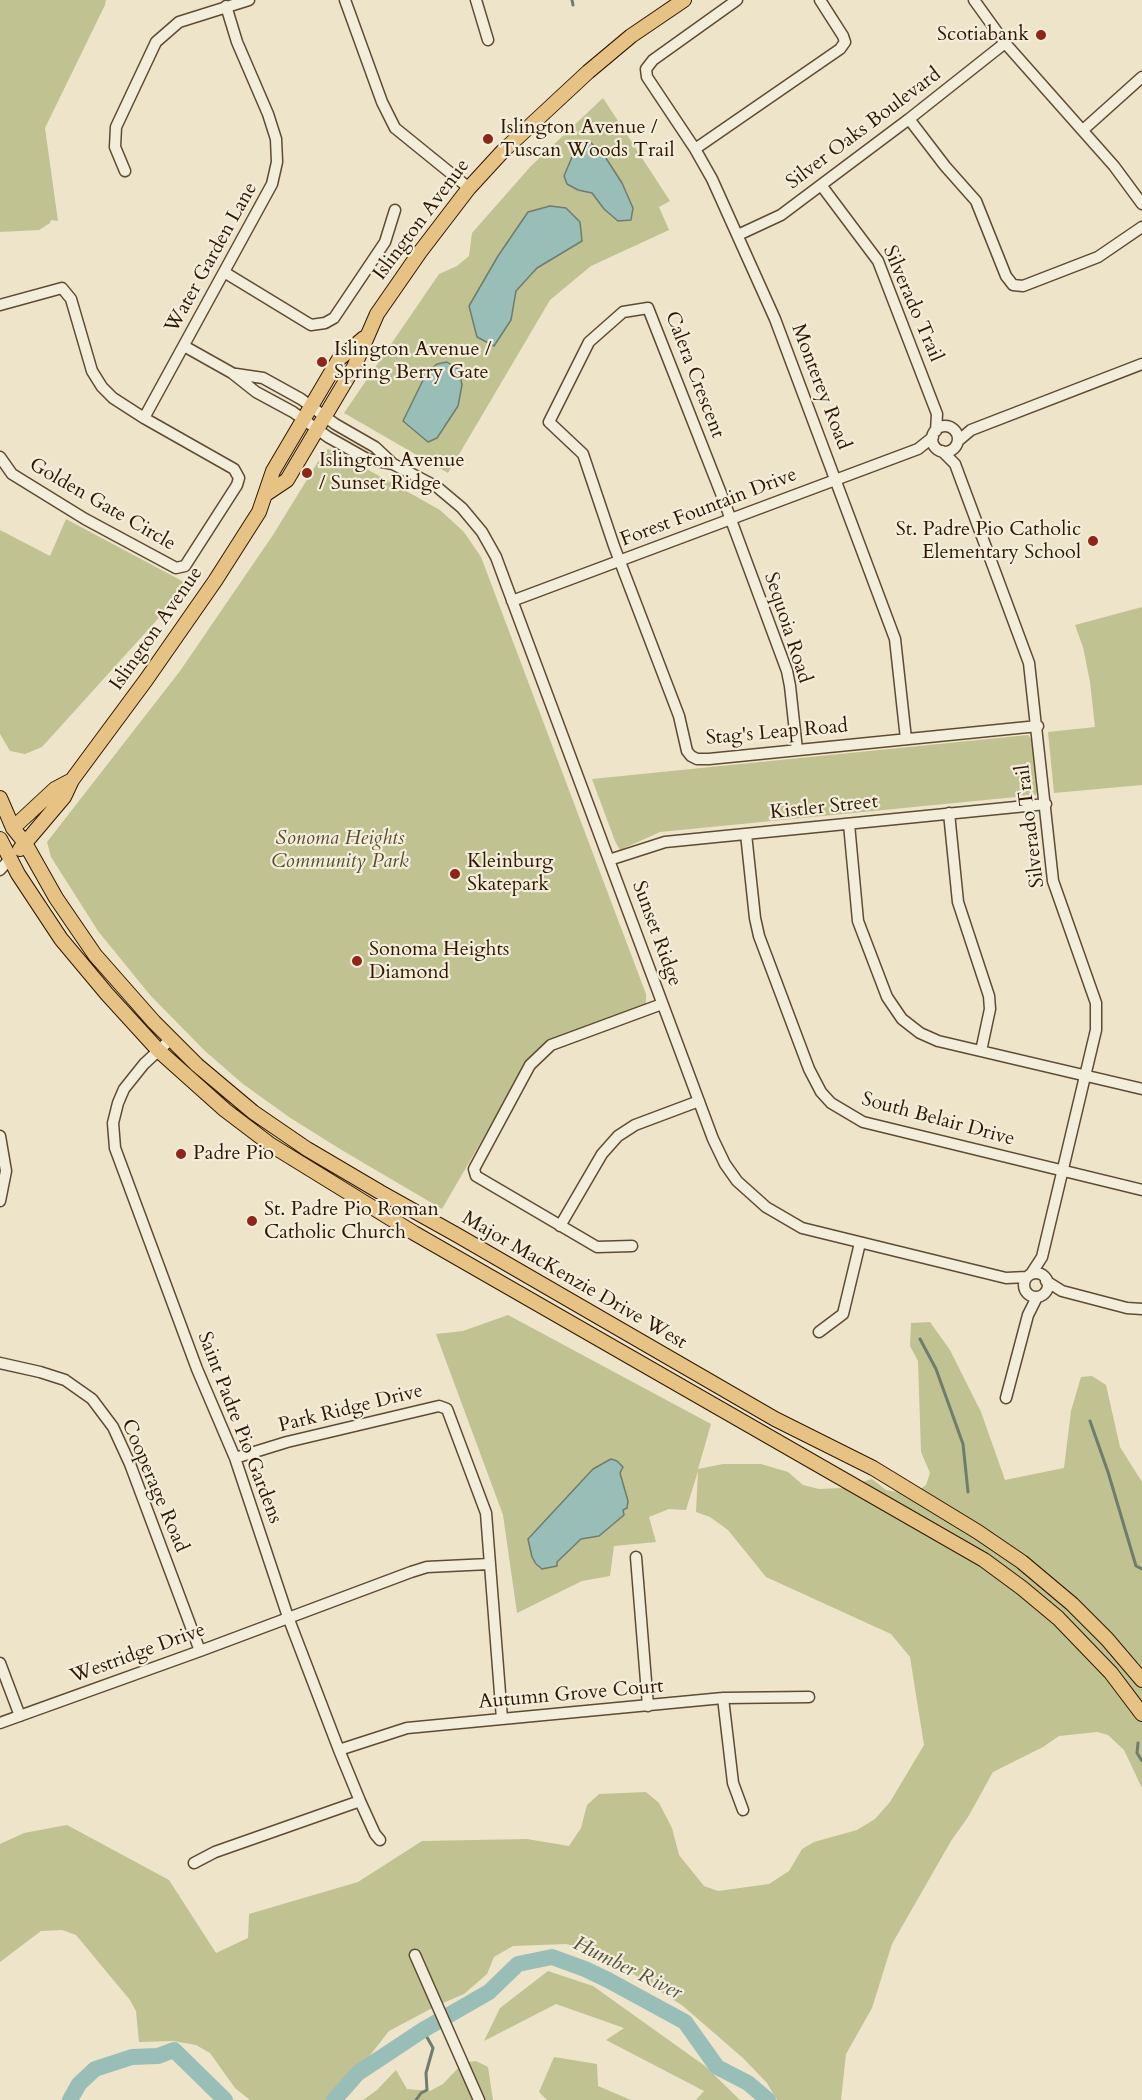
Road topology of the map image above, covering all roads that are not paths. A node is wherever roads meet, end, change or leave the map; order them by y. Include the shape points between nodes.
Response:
1 (249, 0) edge
2 (345, 0) edge
3 (476, 0) edge
4 (684, 0) edge
5 (737, 0) edge
6 (820, 0) edge
7 (974, 0) edge
8 (226, 6) junction
9 (488, 40) dead end
10 (1005, 43) junction
11 (1142, 77) edge
12 (909, 119) junction
13 (1083, 130) junction
14 (695, 149) junction
15 (125, 171) dead end
16 (821, 185) junction
17 (469, 188) junction
18 (1142, 204) edge
19 (395, 210) dead end
20 (1142, 228) edge
21 (738, 235) junction
22 (224, 272) junction
23 (0, 305) edge
24 (368, 334) junction
25 (184, 346) junction
26 (1142, 364) edge
27 (232, 373) junction
28 (311, 407) junction
29 (937, 414) junction
30 (325, 416) junction
31 (144, 418) junction
32 (304, 420) junction
33 (951, 428) junction
34 (317, 429) junction
35 (970, 430) junction
36 (934, 434) junction
37 (957, 443) junction
38 (918, 449) junction
39 (940, 450) junction
40 (0, 457) edge
41 (393, 464) junction
42 (955, 464) junction
43 (836, 480) junction
44 (266, 494) junction
45 (731, 519) junction
46 (620, 561) junction
47 (512, 601) junction
48 (1038, 726) junction
49 (906, 739) junction
50 (797, 750) junction
51 (72, 780) junction
52 (0, 798) edge
53 (1046, 804) junction
54 (949, 813) junction
55 (849, 824) junction
56 (14, 828) junction
57 (746, 834) junction
58 (1, 843) edge
59 (25, 843) junction
60 (10, 859) junction
61 (609, 860) junction
62 (0, 870) edge
63 (662, 1004) junction
64 (171, 1039) junction
65 (159, 1051) junction
66 (981, 1051) junction
67 (1085, 1077) junction
68 (1142, 1089) edge
69 (699, 1101) junction
70 (0, 1136) edge
71 (1062, 1171) junction
72 (1142, 1190) edge
73 (0, 1201) edge
74 (560, 1226) junction
75 (860, 1243) junction
76 (632, 1246) dead end
77 (1042, 1257) junction
78 (1029, 1276) junction
79 (1006, 1278) junction
80 (1045, 1279) junction
81 (1062, 1291) junction
82 (1033, 1294) junction
83 (1142, 1309) edge
84 (819, 1332) dead end
85 (0, 1363) edge
86 (1006, 1398) dead end
87 (235, 1458) junction
88 (636, 1557) dead end
89 (489, 1564) junction
90 (288, 1617) junction
91 (200, 1651) junction
92 (0, 1663) edge
93 (1142, 1680) edge
94 (809, 1697) dead end
95 (723, 1698) junction
96 (648, 1706) junction
97 (1142, 1714) edge
98 (20, 1716) junction
99 (502, 1719) junction
100 (0, 1723) edge
101 (339, 1750) junction
102 (360, 1801) junction
103 (742, 1810) dead end
104 (380, 1840) dead end
105 (194, 1863) dead end
106 (415, 1955) dead end
107 (479, 2100) edge

1 - 8 street
2 - 17 street via 395,128
3 - 9 street
4 - 17 main road, Islington Avenue via 588,72
5 - 14 street, Monterey Road via 687,34 646,69 650,83
6 - 14 street via 843,36 845,42 840,49
7 - 10 street
8 - 15 street via 178,22 156,42 116,127 115,147
8 - 22 street, Water Garden Lane via 268,114 276,139 277,162 272,184
10 - 12 street, Silver Oaks Boulevard
10 - 13 street
11 - 13 street
12 - 16 street, Silver Oaks Boulevard
12 - 20 street via 975,201 1013,285 1023,286 1098,257
13 - 18 street
14 - 21 street, Monterey Road
16 - 21 street, Silver Oaks Boulevard via 781,215
16 - 29 street, Silverado Trail via 878,261
17 - 24 main road, Islington Avenue via 388,297
19 - 22 street via 385,242 334,318 325,323 311,325
21 - 43 street, Monterey Road via 775,319
22 - 25 street, Water Garden Lane
23 - 31 street, Golden Gate Circle via 62,288 71,299 92,371 102,387
24 - 28 main road, Islington Avenue via 339,360
24 - 30 main road, Islington Avenue
25 - 27 street
25 - 31 street, Water Garden Lane
26 - 35 street
27 - 28 street, Sunset Ridge via 263,378
27 - 32 street, Sunset Ridge
28 - 30 street, Sunset Ridge
28 - 32 main road, Islington Avenue
29 - 33 street, Silverado Trail
29 - 36 street, Silverado Trail
30 - 34 main road, Islington Avenue
30 - 41 street, Sunset Ridge via 375,447
31 - 40 street, Golden Gate Circle via 234,469 239,478 185,566 176,568 165,563 85,519 12,474
32 - 34 street, Sunset Ridge
32 - 44 main road, Islington Avenue via 273,471
33 - 35 street
33 - 36 street via 942,427
33 - 37 street via 957,434
34 - 41 street, Sunset Ridge via 367,459
34 - 44 main road, Islington Avenue via 287,480
35 - 37 street
36 - 38 street, Forest Fountain Drive
36 - 39 street via 934,444
37 - 39 street via 950,451
37 - 42 street, Silverado Trail
38 - 39 street, Forest Fountain Drive
38 - 43 street, Forest Fountain Drive
39 - 42 street, Silverado Trail
41 - 47 street, Sunset Ridge via 436,487 468,513 490,546
42 - 48 street, Silverado Trail via 1029,663
43 - 45 street, Forest Fountain Drive
43 - 49 street, Monterey Road via 895,639
44 - 51 main road, Islington Avenue via 259,512 215,581
45 - 46 street, Forest Fountain Drive
45 - 46 street, Calera Crescent via 648,308 623,312 589,342 549,422 583,454
45 - 50 street, Sequoia Road via 787,671
46 - 47 street, Forest Fountain Drive
46 - 50 street, Stag's Leap Road via 691,756 709,759
47 - 61 street, Sunset Ridge
48 - 49 street, Stag's Leap Road
48 - 53 street, Silverado Trail
49 - 50 street, Stag's Leap Road
51 - 56 main road, Islington Avenue via 55,789
51 - 59 main road, Islington Avenue via 64,797
52 - 56 main road, Major MacKenzie Drive West
53 - 54 street, Kistler Street
53 - 67 street, Silverado Trail via 1053,881 1096,1003 1096,1030
54 - 55 street, Kistler Street
54 - 66 street via 958,902 989,996
55 - 57 street, Kistler Street
55 - 66 street via 858,921 887,998 902,1019 920,1033
56 - 58 street, Islington Avenue
56 - 59 main road, Major MacKenzie Drive West
57 - 61 street, Kistler Street via 658,843
57 - 71 street, South Belair Drive via 759,936 809,1070 831,1103 863,1122
58 - 60 main road, Major MacKenzie Drive West
59 - 60 main road, Islington Avenue
59 - 64 main road, Major MacKenzie Drive West via 95,955
60 - 62 street, Islington Avenue
60 - 65 main road, Major MacKenzie Drive West via 61,939
61 - 63 street, Sunset Ridge
63 - 69 street, Sunset Ridge
63 - 74 street via 551,1045 530,1065 474,1169 476,1176
64 - 65 street, Saint Padre Pio Gardens
64 - 93 main road, Major MacKenzie Drive West via 245,1106 325,1160 775,1419 873,1468 978,1532 1072,1604
65 - 87 street, Saint Padre Pio Gardens via 124,1089 114,1116 113,1139 197,1369
65 - 97 main road, Major MacKenzie Drive West via 225,1110 305,1166 542,1308 984,1560 1058,1618 1111,1673
66 - 67 street
67 - 68 street
67 - 71 street, Silverado Trail
69 - 74 street via 635,1125 618,1136 602,1154
69 - 75 street, Sunset Ridge via 720,1155 751,1195 795,1224
70 - 73 street via 6,1171
71 - 72 street, South Belair Drive
71 - 77 street, Silverado Trail
74 - 76 street via 597,1247
75 - 79 street, Sunset Ridge
75 - 84 street via 843,1314
77 - 78 street, Silverado Trail
77 - 80 street, Silverado Trail
78 - 79 street, Sunset Ridge
78 - 80 street via 1036,1274
78 - 82 street via 1024,1281
79 - 82 street, Sunset Ridge
80 - 81 street
80 - 82 street via 1047,1289
81 - 82 street
81 - 83 street
82 - 86 street
85 - 91 street, Cooperage Road via 66,1380 92,1399 113,1427
87 - 89 street, Park Ridge Drive via 439,1406 447,1409 486,1513
87 - 90 street, Saint Padre Pio Gardens
88 - 96 street
89 - 90 street, Westridge Drive via 427,1567
89 - 99 street, Park Ridge Drive
90 - 91 street, Westridge Drive
90 - 101 street, Saint Padre Pio Gardens
91 - 98 street, Westridge Drive
92 - 98 street
94 - 95 street, Autumn Grove Court
95 - 96 street, Autumn Grove Court
95 - 103 street via 733,1783
96 - 99 street, Autumn Grove Court
98 - 100 street, Westridge Drive
99 - 101 street, Autumn Grove Court via 407,1728
101 - 102 street, Saint Padre Pio Gardens
102 - 104 street, Saint Padre Pio Gardens
102 - 105 street
106 - 107 street

